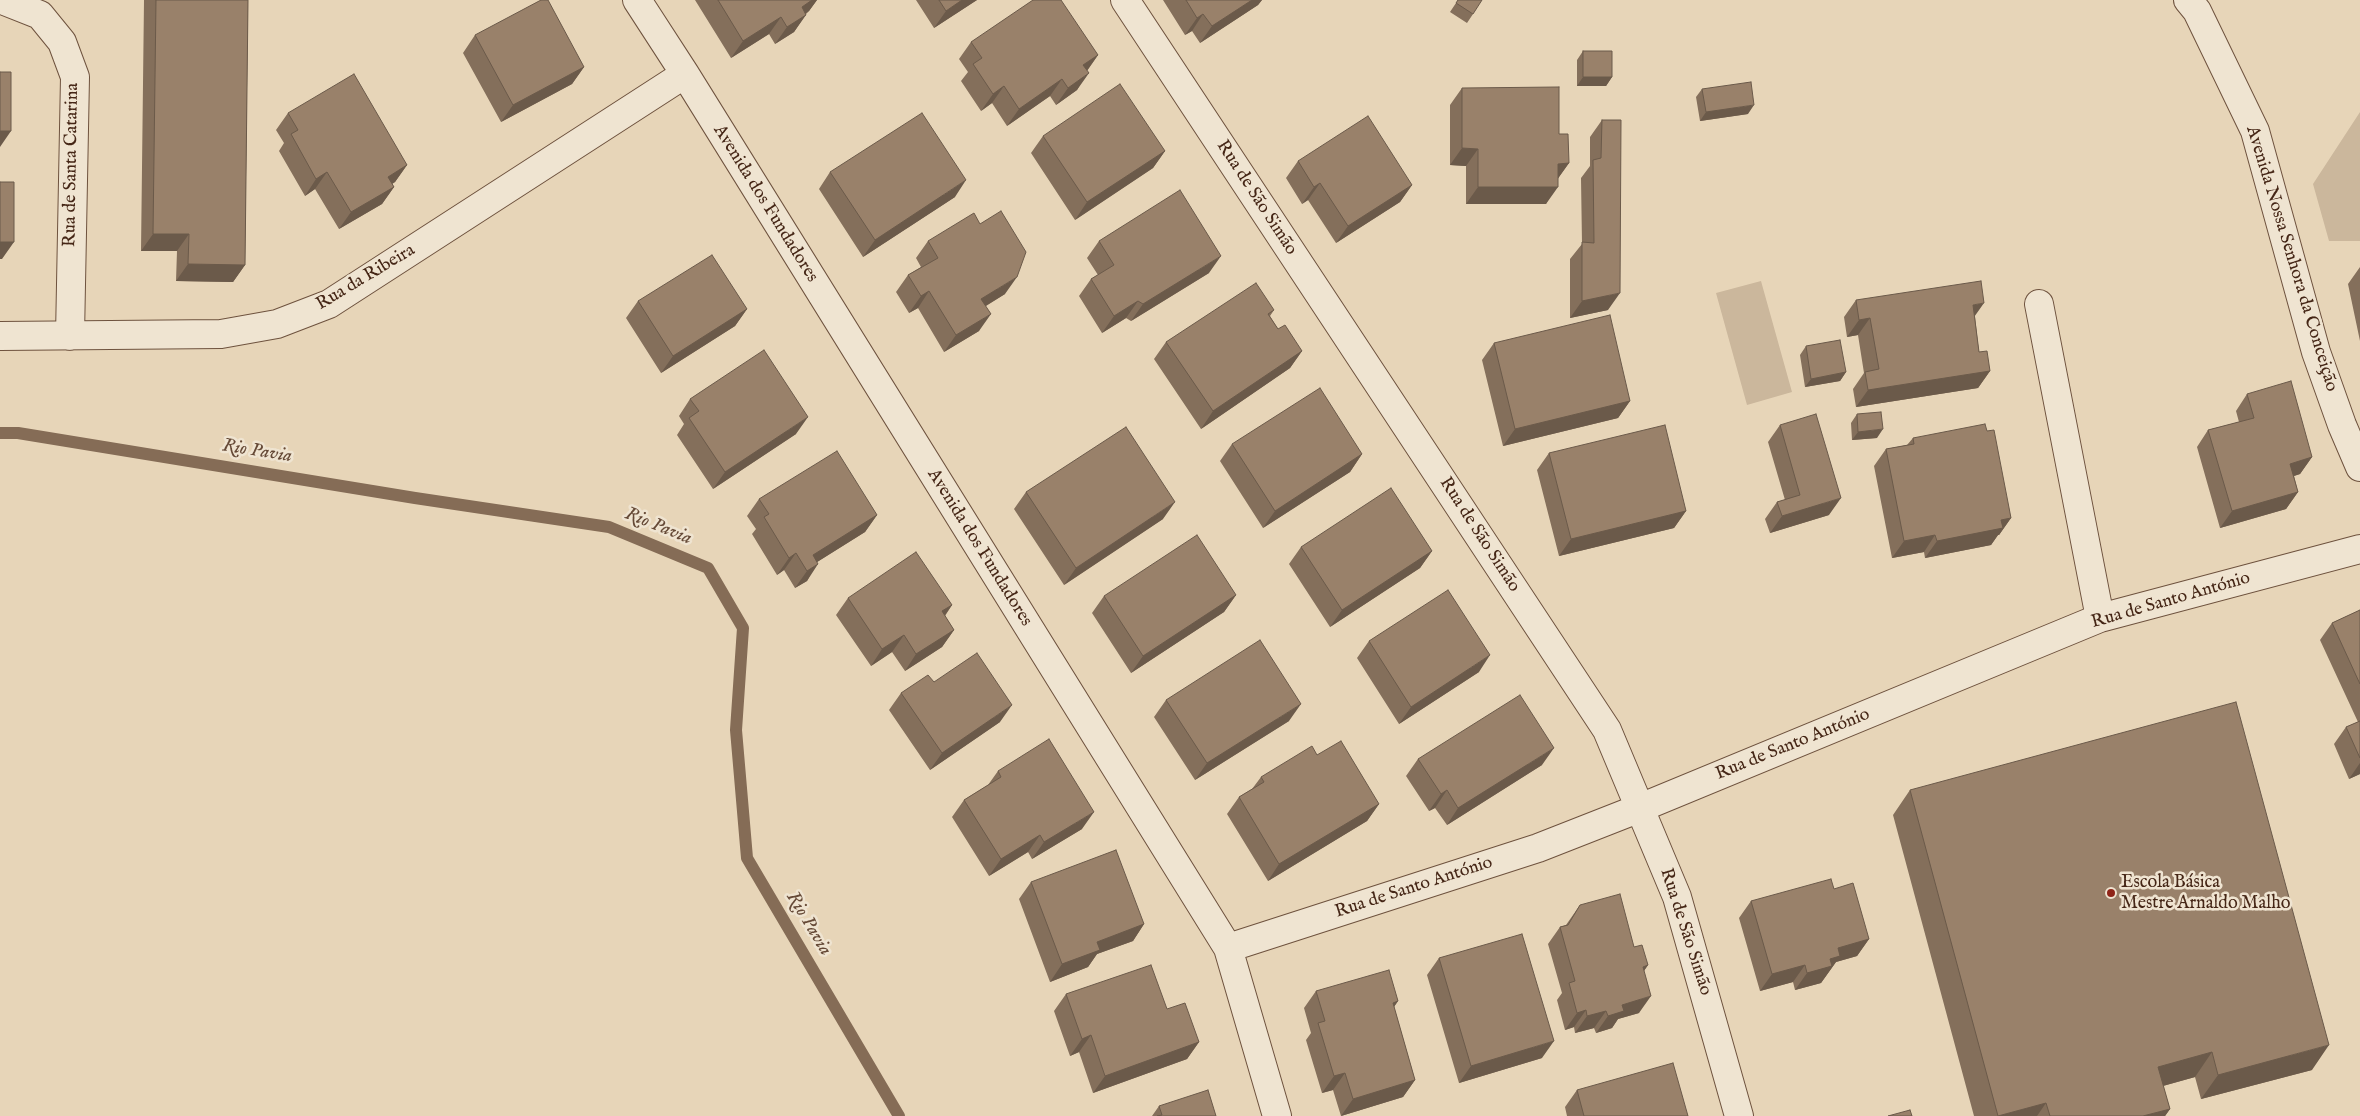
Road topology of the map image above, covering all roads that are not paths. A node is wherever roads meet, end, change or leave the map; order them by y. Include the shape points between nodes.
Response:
1 (2, 0) edge
2 (636, 0) edge
3 (1125, 0) edge
4 (2188, 0) edge
5 (685, 74) junction
6 (2039, 304) dead end
7 (0, 336) edge
8 (70, 336) junction
9 (2360, 468) edge
10 (2360, 549) edge
11 (2100, 618) junction
12 (1640, 808) junction
13 (1228, 948) junction
14 (1276, 1116) edge
15 (1739, 1116) edge

1 - 8 street, Rua de Santa Catarina via 40,15 62,42 75,77
2 - 5 street, Avenida dos Fundadores
3 - 12 street, Rua de São Simão via 1607,730
4 - 9 street, Avenida Nossa Senhora da Conceição via 2197,11 2255,131 2316,352
5 - 8 street, Rua da Ribeira via 329,304 277,324 221,334
5 - 13 street, Avenida dos Fundadores
6 - 11 street
7 - 8 street, Rua da Ribeira
10 - 11 street, Rua de Santo António
11 - 12 street, Rua de Santo António
12 - 13 street, Rua de Santo António via 1538,848
12 - 15 street, Rua de São Simão via 1677,897
13 - 14 street, Avenida dos Fundadores

